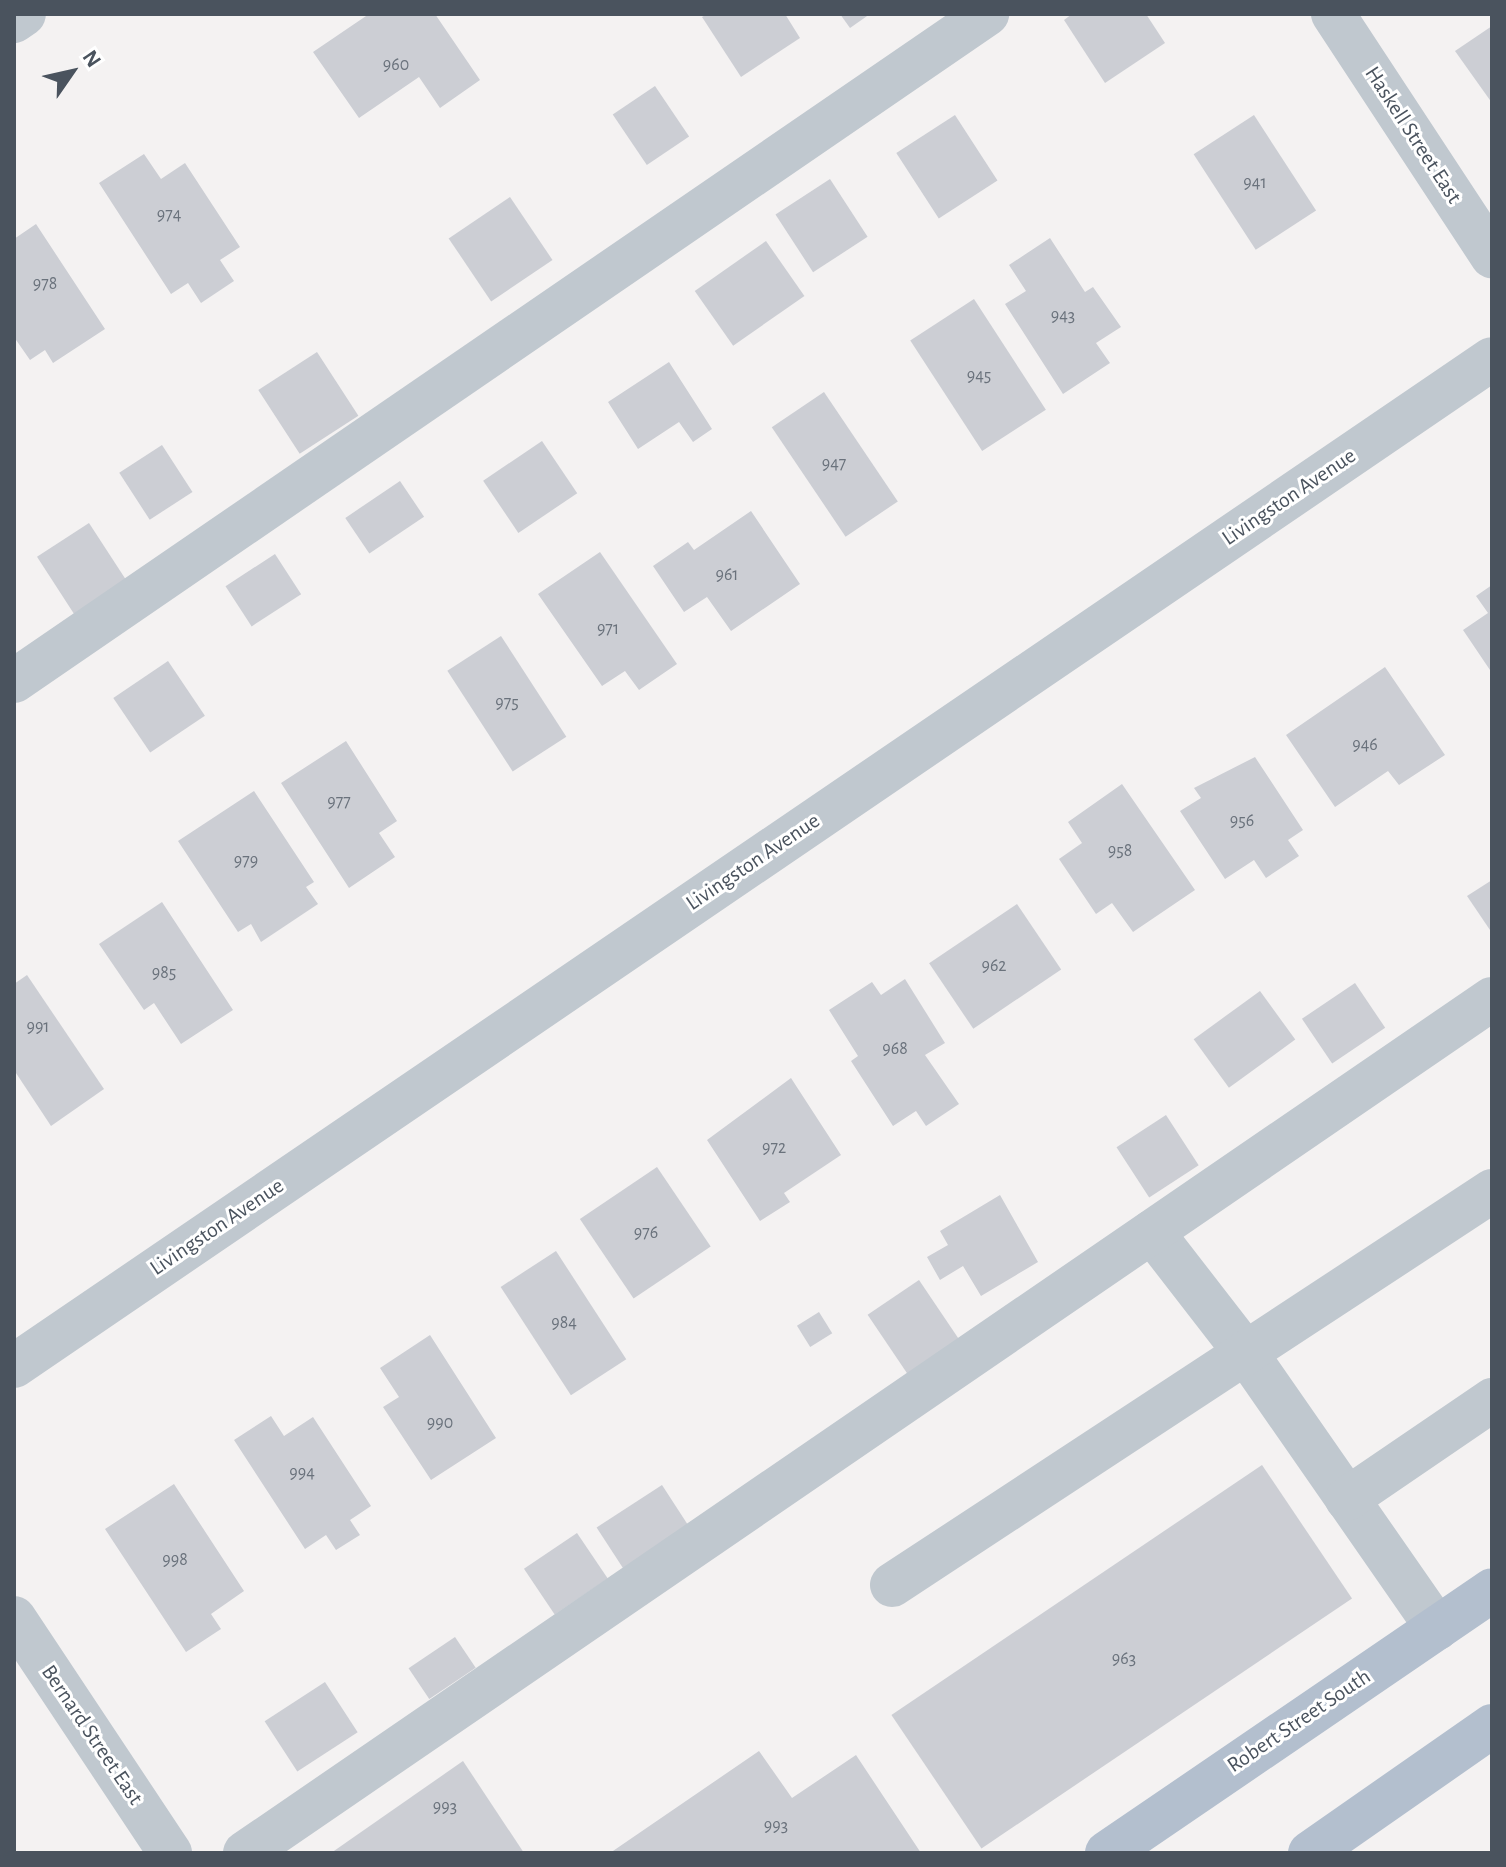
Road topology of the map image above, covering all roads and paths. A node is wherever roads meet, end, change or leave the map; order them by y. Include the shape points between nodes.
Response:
1 (24, 14) edge
2 (987, 14) edge
3 (1333, 14) edge
4 (14, 21) edge
5 (1492, 256) edge
6 (1492, 359) edge
7 (14, 681) edge
8 (1492, 999) edge
9 (1485, 1211) edge
10 (1152, 1232) junction
11 (1246, 1353) junction
12 (14, 1366) edge
13 (1492, 1400) edge
14 (1347, 1499) junction
15 (892, 1585) dead end
16 (1492, 1590) edge
17 (14, 1618) edge
18 (1437, 1628) junction
19 (1492, 1726) edge
20 (170, 1853) edge
21 (245, 1853) edge
22 (1107, 1853) edge
23 (1310, 1853) edge

1 - 4 street
2 - 7 street
3 - 5 street, Haskell Street East
6 - 12 street, Livingston Avenue
8 - 10 street
9 - 11 street
10 - 11 street
10 - 21 street
11 - 14 street
11 - 15 street
13 - 14 street
14 - 18 street
16 - 18 main road, Robert Street South
17 - 20 street, Bernard Street East
18 - 22 main road, Robert Street South
19 - 23 main road

